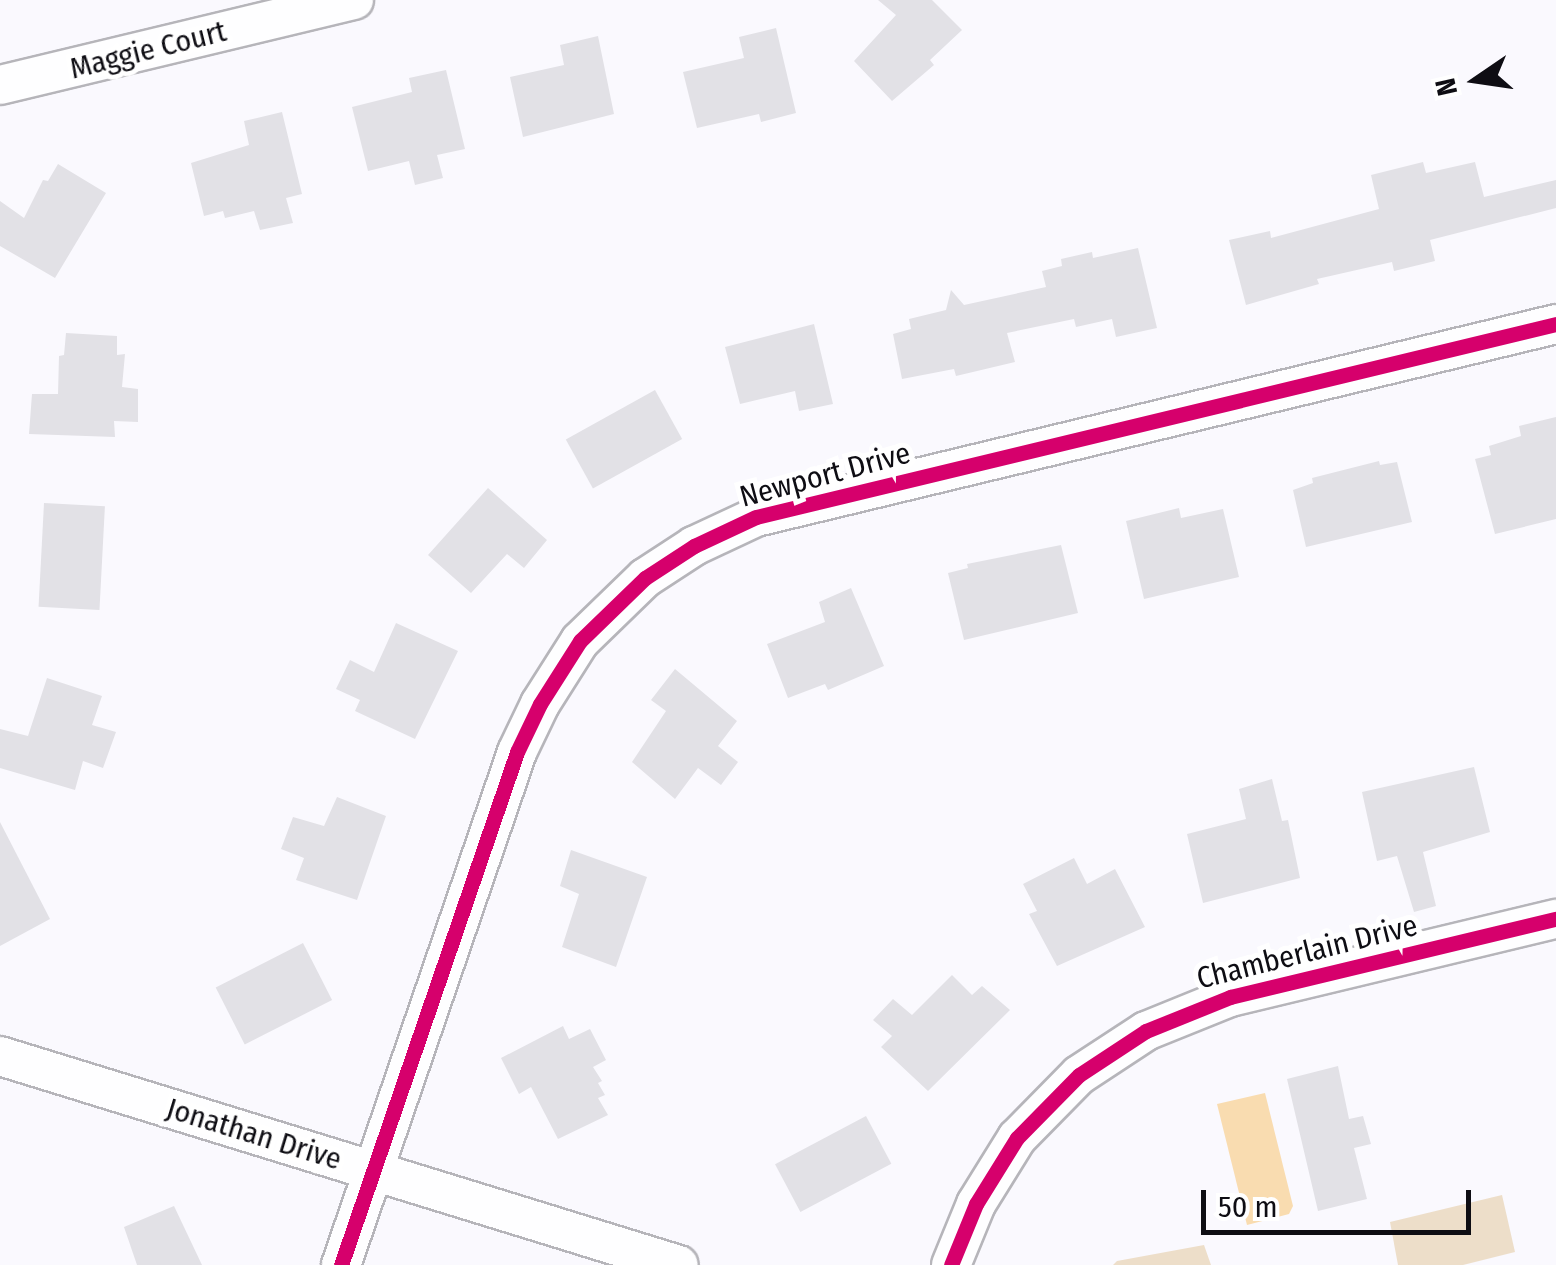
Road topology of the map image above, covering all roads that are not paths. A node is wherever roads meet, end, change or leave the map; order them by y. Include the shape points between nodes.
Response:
1 (354, 0) edge
2 (0, 85) edge
3 (1556, 324) edge
4 (1556, 919) edge
5 (0, 1056) edge
6 (373, 1171) junction
7 (340, 1265) edge
8 (679, 1265) edge
9 (951, 1265) edge

1 - 2 street, Maggie Court
3 - 6 street, Newport Drive via 756,518 644,578 580,641 517,752
4 - 9 street, Chamberlain Drive via 1230,997 1146,1031 1079,1075 1017,1138 976,1204
5 - 6 street, Jonathan Drive
6 - 7 street, Newport Drive
6 - 8 street, Jonathan Drive

